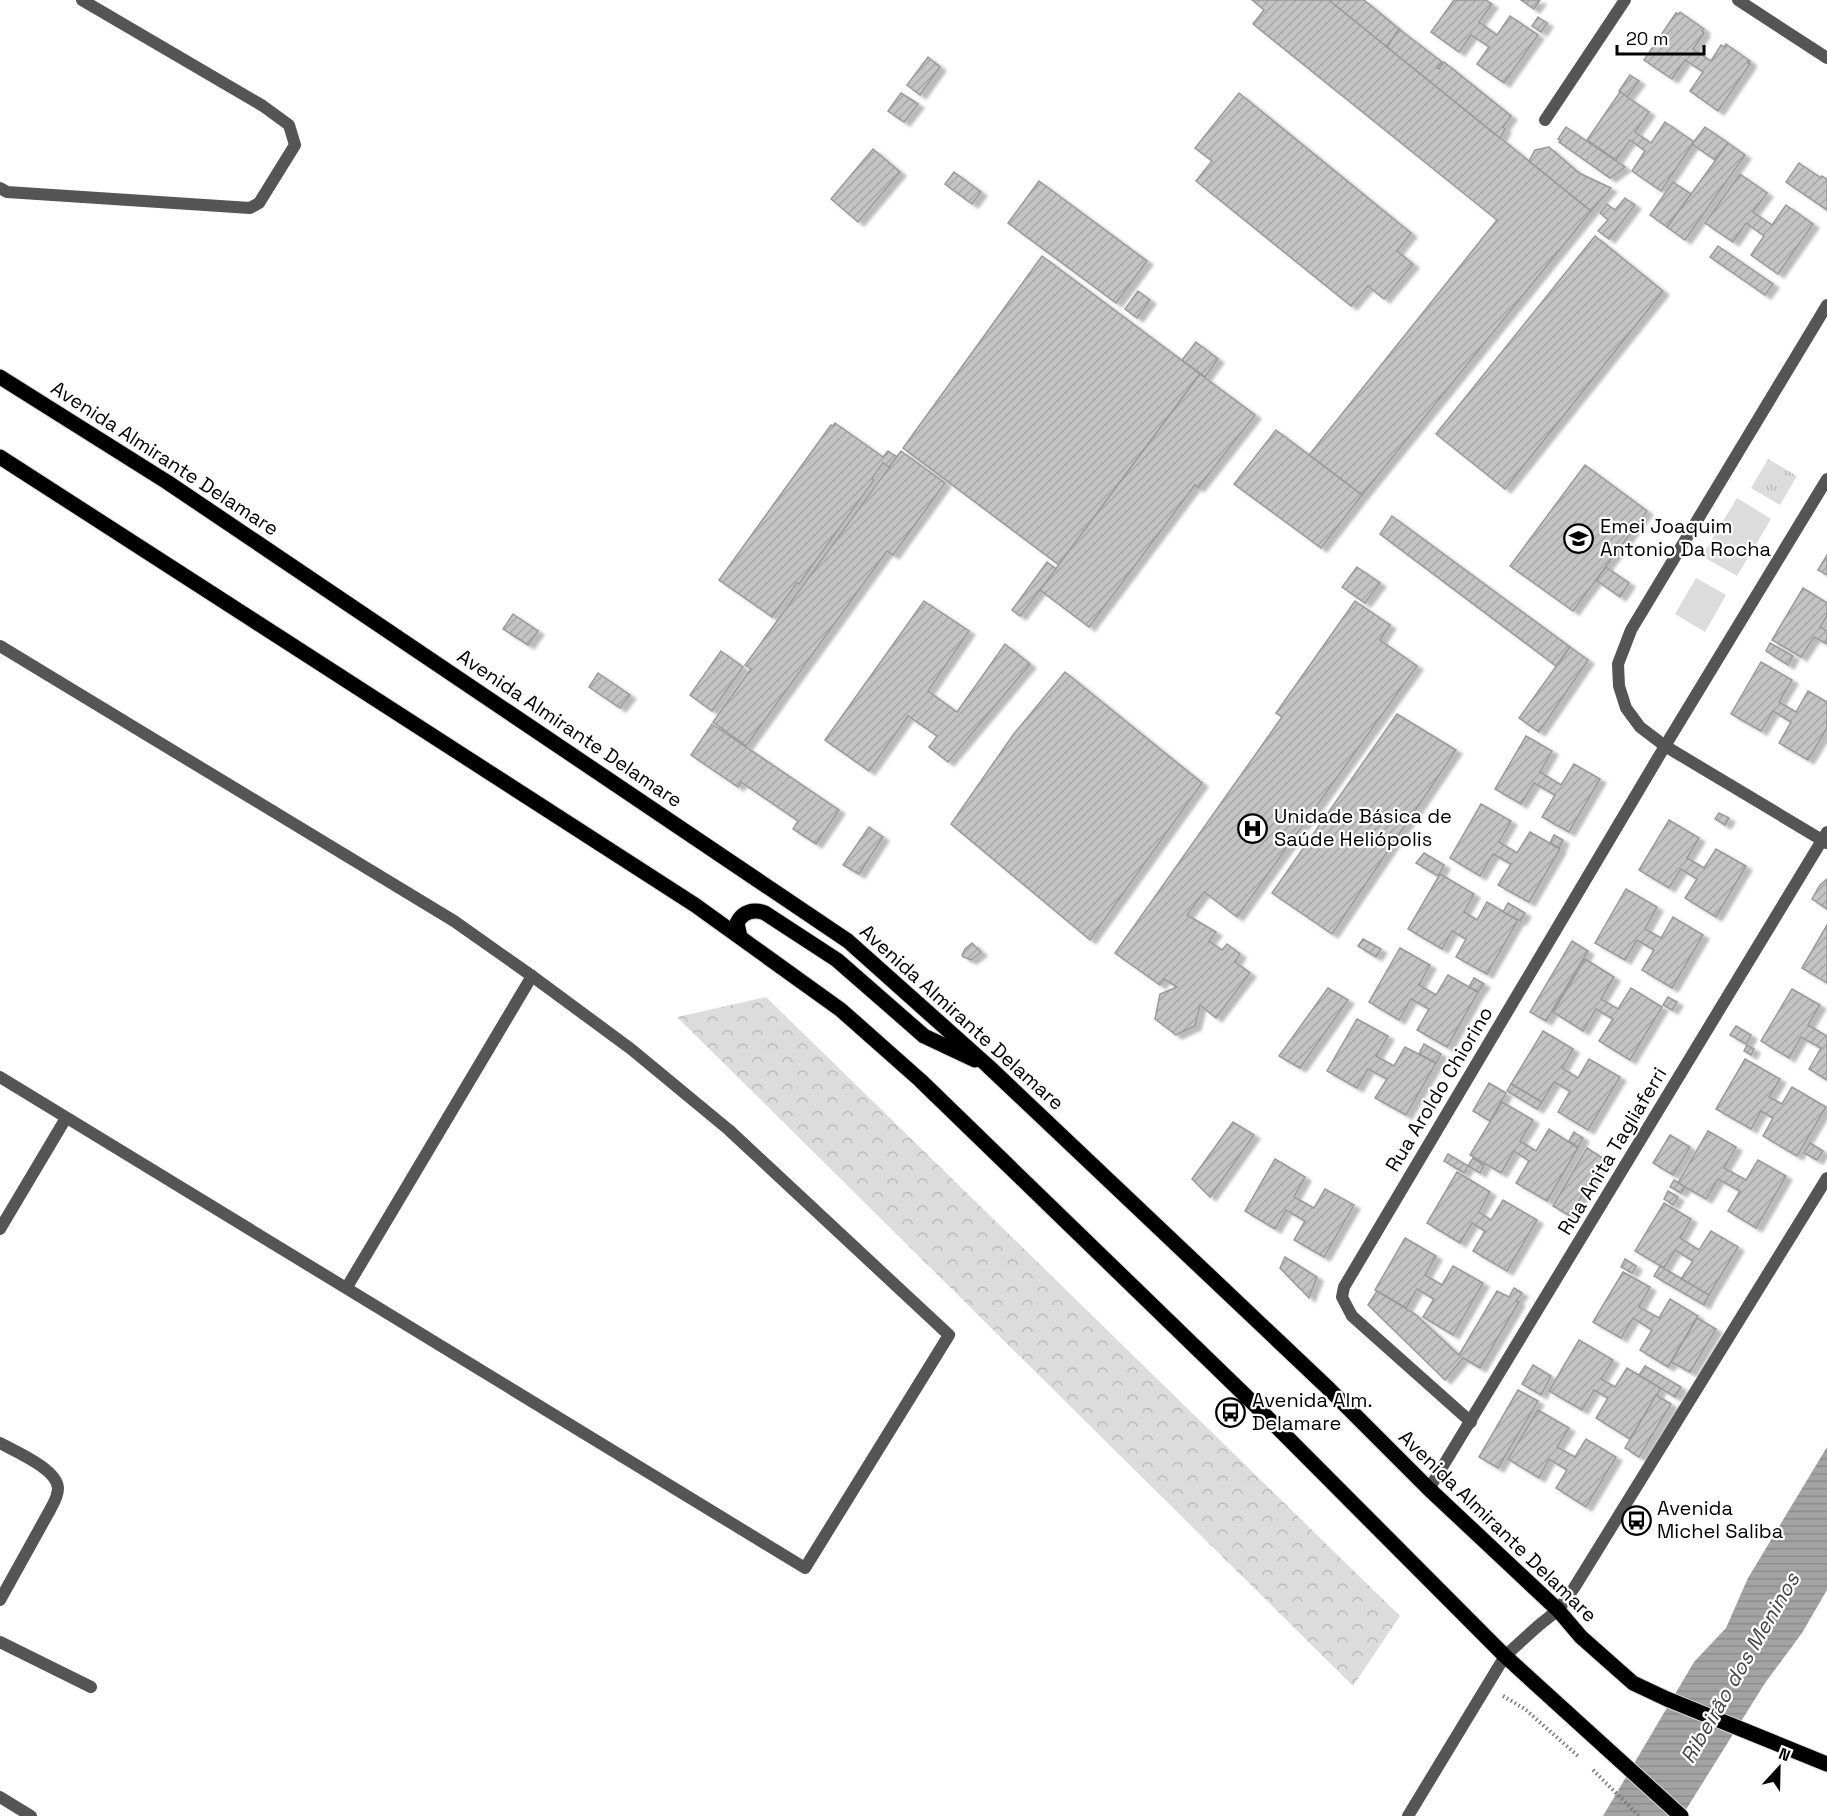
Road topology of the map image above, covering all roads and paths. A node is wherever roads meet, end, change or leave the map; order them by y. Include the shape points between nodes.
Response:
1 (82, 0) edge
2 (1625, 0) edge
3 (1738, 0) edge
4 (1827, 57) edge
5 (1545, 120) dead end
6 (0, 188) edge
7 (1827, 305) edge
8 (0, 377) edge
9 (0, 458) edge
10 (1827, 479) edge
11 (0, 646) edge
12 (1665, 746) junction
13 (1825, 838) edge
14 (740, 937) junction
15 (532, 976) junction
16 (988, 1066) junction
17 (0, 1077) edge
18 (66, 1118) junction
19 (1827, 1178) edge
20 (0, 1229) edge
21 (347, 1287) junction
22 (1471, 1422) junction
23 (0, 1443) edge
24 (1429, 1489) junction
25 (0, 1600) edge
26 (1558, 1610) junction
27 (0, 1642) edge
28 (1505, 1656) junction
29 (1488, 1686) junction
30 (91, 1687) dead end
31 (1584, 1761) dead end
32 (1827, 1764) edge
33 (1592, 1768) dead end
34 (0, 1797) edge
35 (31, 1816) edge
36 (1408, 1816) edge
37 (1639, 1816) edge
38 (1681, 1816) edge

1 - 6 street via 263,106 289,125 295,146 259,203 250,208 7,192
2 - 5 street
3 - 4 street
7 - 12 street via 1631,630 1618,664 1626,708 1640,727
8 - 16 main road, Avenida Almirante Delamare via 167,482 848,941
9 - 14 main road
10 - 12 street, Rua Aroldo Chiorino
11 - 15 street via 454,921
12 - 13 street
12 - 22 street, Rua Aroldo Chiorino via 1344,1287 1342,1297 1352,1316
13 - 22 street, Rua Anita Tagliaferri
14 - 16 main road via 737,923 742,915 752,911 765,913 837,960 924,1036
14 - 28 main road via 841,1010 920,1080 1284,1433
15 - 21 street
15 - 21 street via 631,1049 729,1130 949,1335 805,1568
16 - 24 main road, Avenida Almirante Delamare
17 - 18 street
18 - 20 street
18 - 21 street
19 - 26 street
22 - 24 street, Rua Anita Tagliaferri
23 - 25 street via 47,1470 58,1487 57,1497
24 - 26 main road, Avenida Almirante Delamare
26 - 28 street
26 - 32 main road, Avenida Almirante Delamare via 1581,1637 1633,1683
27 - 30 street
28 - 29 street
28 - 38 main road
29 - 31 path via 1525,1709
29 - 36 street
33 - 37 path
34 - 35 street

